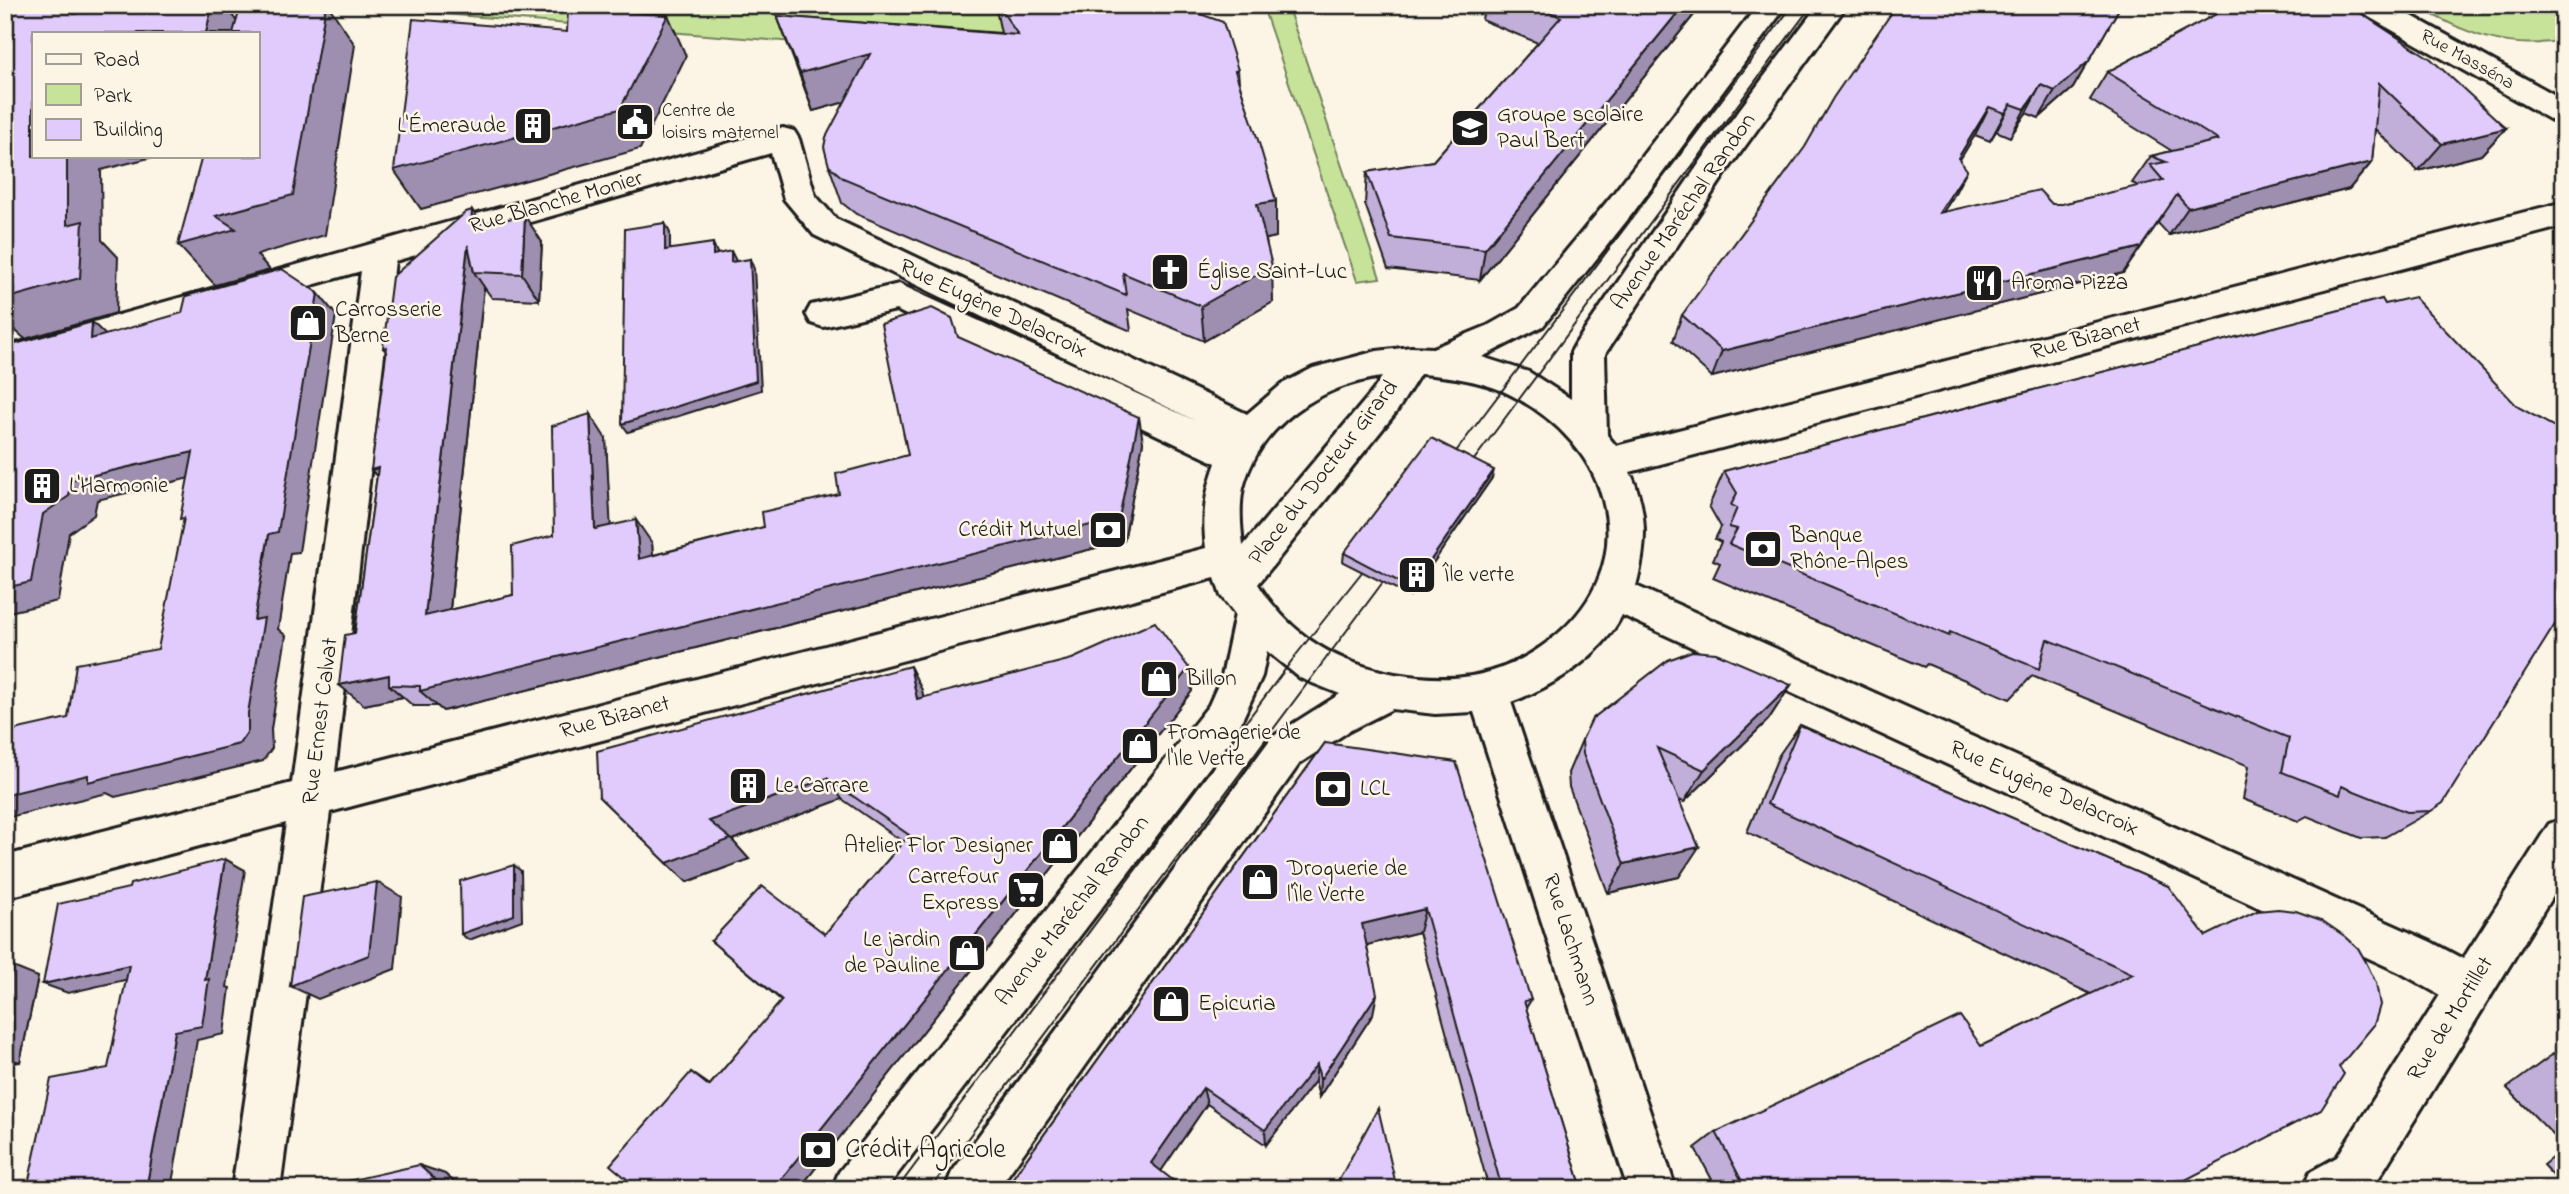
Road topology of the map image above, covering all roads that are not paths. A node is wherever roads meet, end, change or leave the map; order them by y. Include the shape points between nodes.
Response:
1 (1773, 5) edge
2 (1833, 5) edge
3 (2370, 5) edge
4 (2564, 114) edge
5 (783, 139) joint
6 (2564, 214) edge
7 (380, 252) junction
8 (823, 314) dead end
9 (5, 360) edge
10 (1424, 361) junction
11 (1244, 445) junction
12 (1598, 450) junction
13 (1238, 586) junction
14 (1615, 594) junction
15 (1387, 692) junction
16 (1488, 692) junction
17 (311, 797) junction
18 (2564, 838) edge
19 (5, 877) edge
20 (2471, 987) junction
21 (2349, 1184) edge
22 (256, 1189) edge
23 (856, 1189) edge
24 (969, 1189) edge
25 (1652, 1189) edge

1 - 10 street via 1592,242 1563,241 1542,267 1519,298 1531,317 1499,335
2 - 12 street, Avenue Maréchal Randon via 1714,166 1588,352
3 - 4 street, Rue Masséna
5 - 7 street, Rue Blanche Monier
5 - 11 street, Rue Eugène Delacroix via 800,199 825,227
6 - 12 street, Rue Bizanet
7 - 9 street, Rue Blanche Monier
7 - 17 street, Rue Ernest Calvat
8 - 11 street via 899,298
10 - 11 street, Place du Docteur Girard via 1373,364 1318,381 1281,403
10 - 12 street, Place du Docteur Girard via 1488,372 1528,388 1558,409
10 - 13 street, Place du Docteur Girard via 1385,401
11 - 13 street, Place du Docteur Girard via 1230,471 1220,514
12 - 14 street, Place du Docteur Girard via 1621,495 1627,527 1625,561
13 - 15 street, Place du Docteur Girard via 1296,655 1320,669
13 - 17 street, Rue Bizanet
13 - 23 street, Avenue Maréchal Randon via 1242,676 1223,719
14 - 16 street, Place du Docteur Girard via 1585,637 1540,671
14 - 20 street, Rue Eugène Delacroix via 2415,957
15 - 16 street, Place du Docteur Girard via 1435,697
15 - 24 street via 1326,721 1286,750
16 - 25 street, Rue Lachmann
17 - 19 street, Rue Bizanet
17 - 22 street, Rue Ernest Calvat
18 - 20 street, Rue de Mortillet
20 - 21 street, Rue de Mortillet

